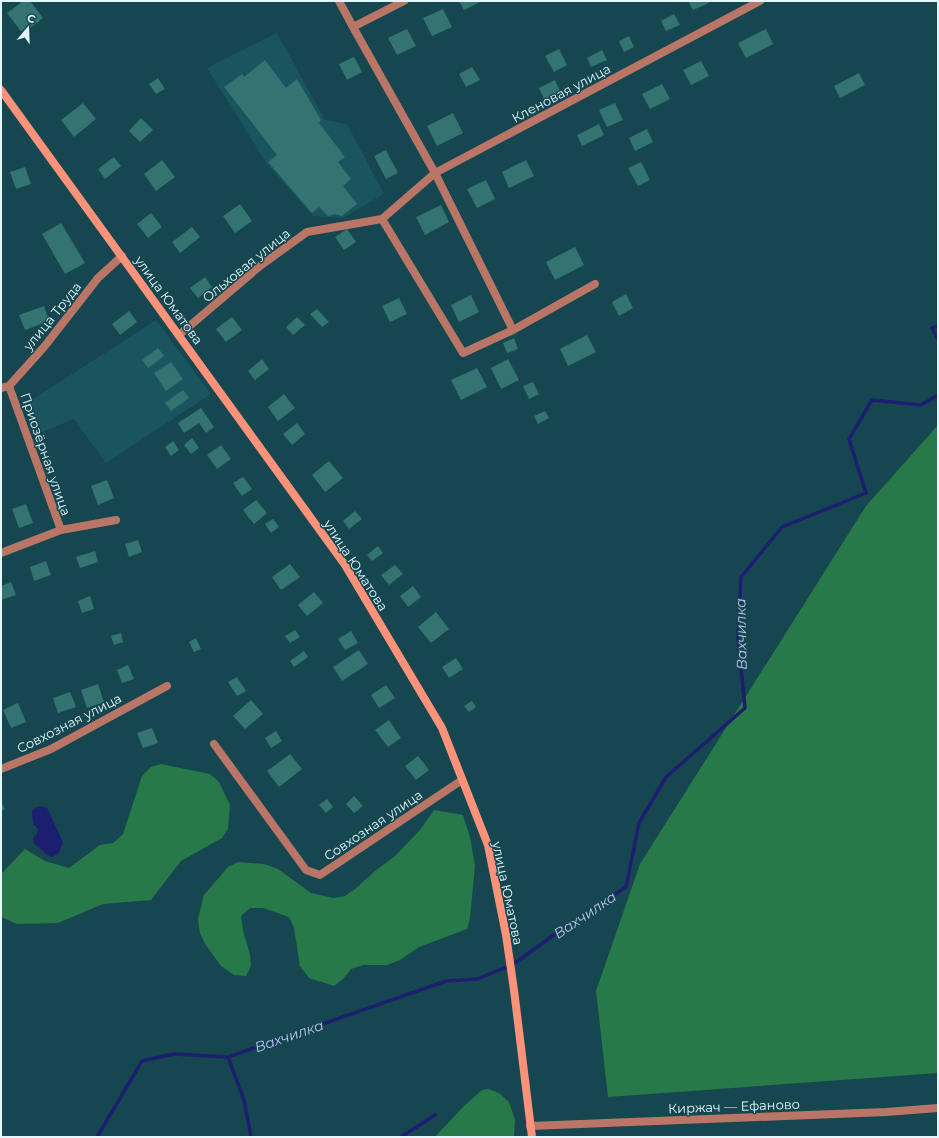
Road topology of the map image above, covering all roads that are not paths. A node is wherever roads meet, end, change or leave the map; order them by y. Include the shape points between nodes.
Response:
1 (339, 1) edge
2 (404, 1) edge
3 (760, 1) edge
4 (352, 27) junction
5 (1, 90) edge
6 (4, 98) edge
7 (435, 173) junction
8 (382, 219) junction
9 (122, 256) junction
10 (595, 284) dead end
11 (513, 330) junction
12 (179, 335) junction
13 (10, 386) junction
14 (1, 388) edge
15 (116, 520) dead end
16 (61, 530) junction
17 (1, 553) edge
18 (167, 686) dead end
19 (214, 744) dead end
20 (1, 769) edge
21 (462, 780) junction
22 (938, 1108) edge
23 (530, 1126) junction
24 (532, 1137) edge

1 - 4 street
2 - 4 street
3 - 7 street, Кленовая улица
4 - 7 street
5 - 6 main road, улица Юматова
6 - 9 main road, улица Юматова
7 - 8 street, Кленовая улица
7 - 11 street
8 - 11 street via 463,352
8 - 12 street, Ольховая улица via 307,232 260,266
9 - 12 main road, улица Юматова
9 - 13 street, улица Труда via 98,278
10 - 11 street
12 - 21 main road, улица Юматова via 345,566 442,728
13 - 14 street
13 - 16 street, Приозёрная улица
15 - 16 street, Приозёрная улица
16 - 17 street, Приозёрная улица
18 - 20 street, Совхозная улица via 51,748
19 - 21 street, Совхозная улица via 306,870 320,875
21 - 23 main road, улица Юматова via 488,845 506,935
22 - 23 street, Киржач — Ефаново
23 - 24 main road, улица Юматова

